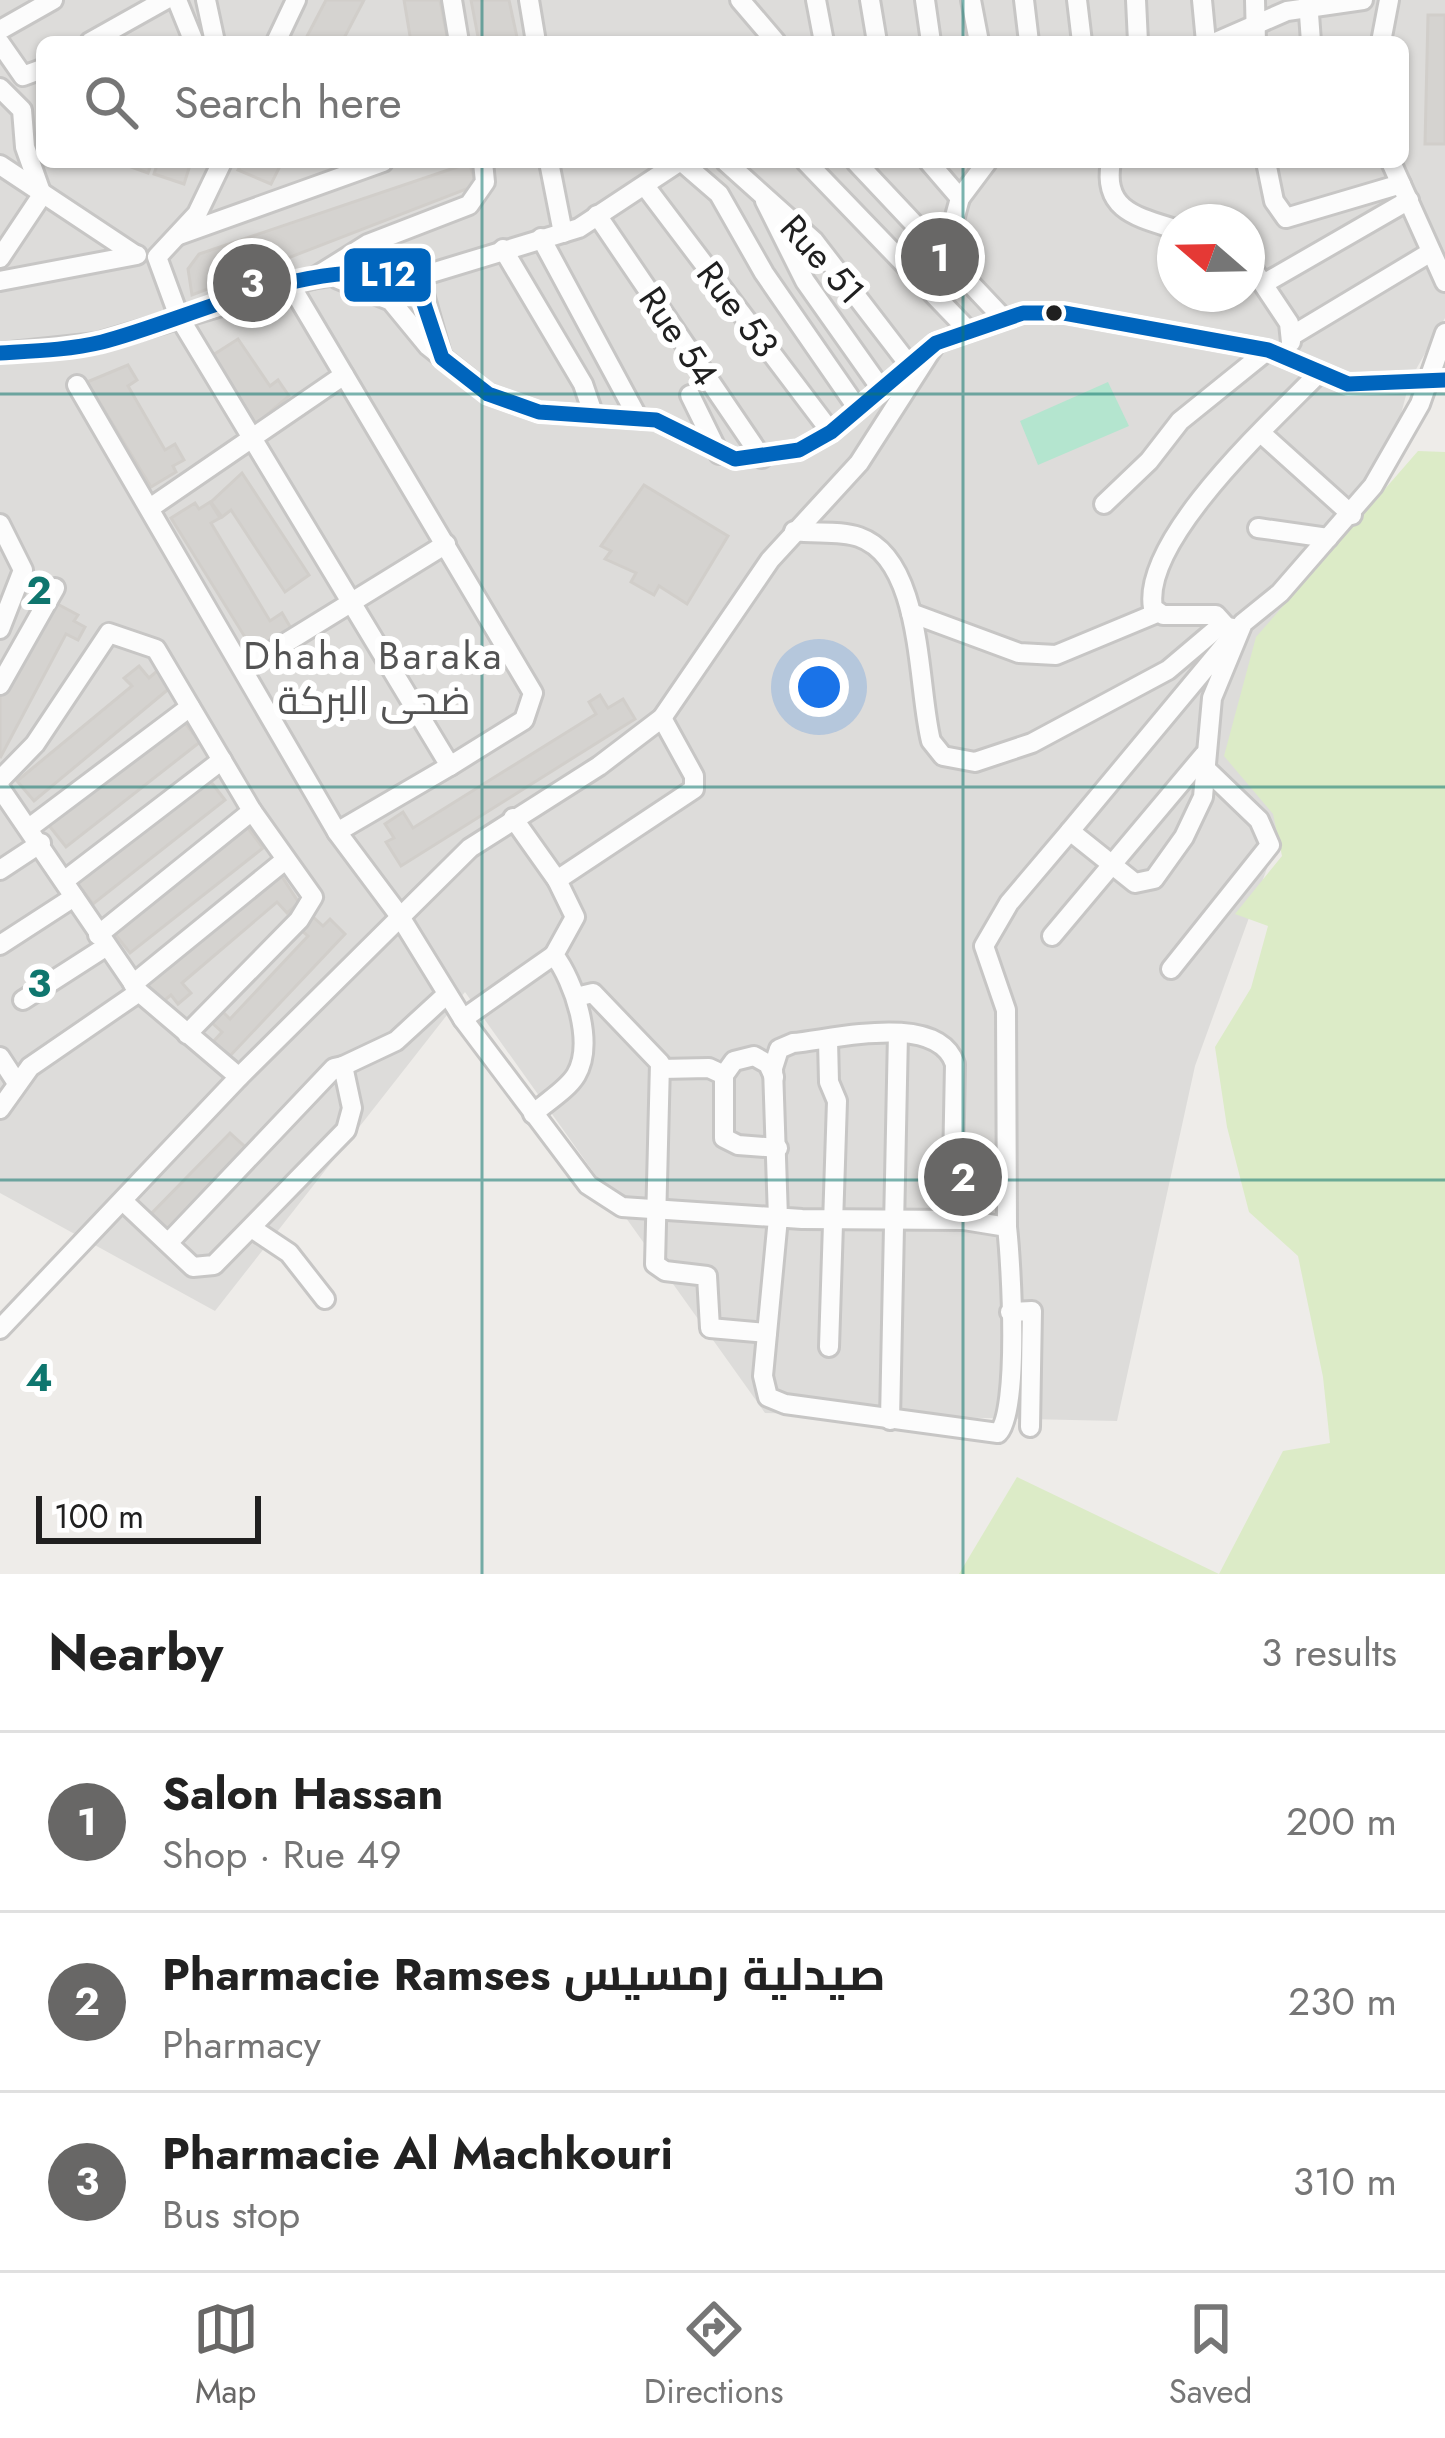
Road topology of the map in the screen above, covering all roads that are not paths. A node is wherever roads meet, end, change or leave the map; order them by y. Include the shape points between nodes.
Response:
1 (53, 0) edge
2 (165, 0) edge
3 (178, 0) edge
4 (206, 0) edge
5 (296, 0) edge
6 (452, 0) edge
7 (529, 0) edge
8 (740, 0) edge
9 (816, 0) edge
10 (870, 0) edge
11 (925, 0) edge
12 (971, 0) edge
13 (1024, 0) edge
14 (1077, 0) edge
15 (1136, 0) edge
16 (1202, 0) edge
17 (1255, 0) edge
18 (1363, 0) edge
19 (1388, 0) edge
20 (1308, 2) edge
21 (142, 4) edge
22 (0, 30) edge
23 (1256, 32) edge
24 (98, 36) edge
25 (192, 36) edge
26 (214, 36) edge
27 (279, 36) edge
28 (458, 36) edge
29 (535, 36) edge
30 (771, 36) edge
31 (823, 36) edge
32 (876, 36) edge
33 (930, 36) edge
34 (978, 36) edge
35 (1028, 36) edge
36 (1081, 36) edge
37 (1138, 36) edge
38 (1205, 36) edge
39 (1311, 36) edge
40 (1382, 36) edge
41 (0, 43) edge
42 (36, 71) edge
43 (0, 88) edge
44 (0, 165) edge
45 (219, 168) edge
46 (366, 168) edge
47 (484, 168) edge
48 (550, 168) edge
49 (665, 168) edge
50 (673, 168) edge
51 (733, 168) edge
52 (812, 168) edge
53 (862, 168) edge
54 (934, 168) edge
55 (982, 168) edge
56 (1111, 168) edge
57 (1267, 168) edge
58 (1394, 168) edge
59 (645, 186) junction
60 (1405, 192) junction
61 (42, 195) junction
62 (763, 196) junction
63 (960, 198) junction
64 (597, 214) junction
65 (1157, 224) edge
66 (563, 233) junction
67 (175, 236) junction
68 (541, 238) junction
69 (503, 249) junction
70 (1431, 252) junction
71 (134, 254) junction
72 (157, 256) junction
73 (944, 257) junction
74 (0, 258) edge
75 (312, 279) junction
76 (338, 279) junction
77 (0, 281) edge
78 (1445, 282) edge
79 (1265, 283) joint
80 (290, 284) junction
81 (416, 288) junction
82 (396, 307) junction
83 (179, 317) junction
84 (1002, 317) junction
85 (966, 328) junction
86 (1445, 333) edge
87 (1293, 335) junction
88 (936, 344) junction
89 (1268, 350) junction
90 (0, 353) edge
91 (442, 358) junction
92 (1287, 358) junction
93 (910, 366) junction
94 (1318, 374) junction
95 (344, 375) junction
96 (1438, 378) edge
97 (77, 386) dead end
98 (882, 390) junction
99 (690, 395) dead end
100 (858, 409) junction
101 (594, 416) junction
102 (638, 418) junction
103 (831, 431) junction
104 (1261, 433) junction
105 (249, 439) junction
106 (719, 454) junction
107 (762, 458) junction
108 (1104, 504) dead end
109 (150, 508) junction
110 (1352, 515) junction
111 (0, 524) edge
112 (1258, 528) dead end
113 (794, 531) junction
114 (1328, 538) junction
115 (446, 544) junction
116 (6, 549) edge
117 (55, 588) dead end
118 (353, 599) junction
119 (911, 613) junction
120 (1157, 613) junction
121 (1235, 625) junction
122 (0, 629) edge
123 (245, 668) junction
124 (0, 685) edge
125 (190, 706) junction
126 (662, 718) junction
127 (222, 760) junction
128 (1204, 762) junction
129 (450, 766) junction
130 (0, 784) edge
131 (252, 811) junction
132 (512, 818) junction
133 (1070, 831) junction
134 (338, 832) junction
135 (35, 836) junction
136 (284, 861) junction
137 (1112, 866) junction
138 (0, 870) edge
139 (557, 880) junction
140 (69, 889) junction
141 (399, 915) junction
142 (1052, 936) dead end
143 (102, 940) junction
144 (0, 945) edge
145 (554, 955) junction
146 (1171, 970) dead end
147 (136, 988) junction
148 (446, 995) junction
149 (576, 997) junction
150 (23, 1000) dead end
151 (463, 1018) junction
152 (898, 1033) junction
153 (188, 1034) junction
154 (828, 1040) junction
155 (0, 1057) edge
156 (343, 1066) junction
157 (661, 1069) junction
158 (724, 1075) junction
159 (239, 1077) junction
160 (774, 1077) junction
161 (17, 1083) junction
162 (0, 1109) edge
163 (533, 1114) junction
164 (778, 1148) junction
165 (124, 1201) junction
166 (659, 1210) junction
167 (778, 1218) junction
168 (832, 1218) junction
169 (895, 1218) junction
170 (952, 1219) junction
171 (1007, 1227) junction
172 (253, 1228) junction
173 (169, 1242) junction
174 (325, 1299) dead end
175 (1010, 1312) junction
176 (0, 1329) edge
177 (767, 1333) junction
178 (829, 1347) dead end
179 (890, 1420) junction
180 (1030, 1427) dead end

1 - 22 street
2 - 21 street
3 - 25 street
4 - 26 street
5 - 27 street
6 - 28 street
7 - 29 street
8 - 30 street
9 - 31 street
10 - 32 street
11 - 33 street
12 - 34 street
13 - 35 street
14 - 36 street
15 - 37 street
16 - 38 street
17 - 23 street
18 - 20 street
19 - 40 street
20 - 23 street
20 - 39 street
21 - 24 street
41 - 42 street via 23,76
43 - 61 street via 22,110
44 - 61 street
45 - 67 street
46 - 67 street
47 - 75 street via 485,182 470,205 368,244
48 - 66 street
49 - 59 street
50 - 100 street via 719,194
51 - 62 street, Rue 51
52 - 85 street
53 - 73 street
54 - 63 street
55 - 63 street
56 - 65 street via 1114,202
57 - 60 street via 1286,218
58 - 60 street
59 - 64 street
59 - 103 street, Rue 53
60 - 70 street
60 - 79 street
61 - 71 street
61 - 74 street
62 - 93 street, Rue 51 via 841,271
62 - 98 street via 805,281
63 - 73 street
64 - 66 street
64 - 107 street, Rue 54
66 - 68 street
67 - 72 street
68 - 69 street
68 - 102 street
69 - 81 street via 448,267
69 - 101 street
70 - 78 street
70 - 87 street
71 - 72 street
71 - 77 street
72 - 83 street
73 - 84 street
75 - 76 street
75 - 80 street
76 - 81 street via 362,272
76 - 82 street
79 - 87 street
80 - 83 street
80 - 95 street
81 - 82 street
81 - 82 street via 390,289
81 - 91 street
82 - 91 street
83 - 90 street via 97,343
83 - 105 street
84 - 85 street
84 - 89 street via 1064,313
85 - 88 street
86 - 96 street
87 - 92 street
88 - 93 street
88 - 113 street via 859,463
89 - 92 street
89 - 108 street via 1180,421
91 - 101 street via 513,404
92 - 94 street
93 - 98 street
94 - 96 street via 1363,386
94 - 104 street
95 - 105 street
95 - 115 street
96 - 110 street
97 - 109 street
98 - 100 street
99 - 106 street
100 - 103 street
101 - 102 street
102 - 106 street via 668,424
103 - 107 street via 799,450
104 - 110 street
104 - 120 street via 1173,537 1152,592
105 - 109 street
105 - 118 street
106 - 107 street
109 - 123 street
110 - 114 street
111 - 116 street
112 - 114 street
113 - 119 street via 873,544 896,573
113 - 126 street
114 - 121 street via 1280,593
115 - 118 street
115 - 129 street via 525,673 534,703 524,720
116 - 122 street via 22,578
117 - 124 street
118 - 123 street
118 - 129 street
119 - 120 street via 1019,653 1055,655
119 - 121 street via 931,741 943,756 966,762 1032,743 1098,711
120 - 121 street via 1216,615
121 - 128 street
121 - 133 street
123 - 134 street
125 - 127 street
125 - 130 street via 156,649 109,633
125 - 135 street
126 - 132 street
126 - 139 street via 694,776 692,793
127 - 131 street
127 - 140 street
128 - 137 street
128 - 137 street via 1194,818 1154,879 1135,883
128 - 146 street via 1259,820 1270,844
129 - 134 street
130 - 135 street
131 - 136 street
131 - 143 street
132 - 139 street
132 - 141 street
133 - 137 street
133 - 171 street via 984,946 1006,1010
134 - 141 street
135 - 138 street
135 - 140 street
136 - 147 street
136 - 153 street via 313,897 306,913
137 - 142 street
139 - 145 street via 575,917
140 - 143 street
140 - 144 street
141 - 148 street
141 - 159 street
143 - 147 street
143 - 150 street
145 - 149 street
145 - 151 street
147 - 153 street
147 - 161 street
148 - 151 street
148 - 156 street via 396,1041
149 - 157 street via 592,993 613,1008
149 - 163 street via 578,1071
151 - 163 street
152 - 154 street
152 - 169 street
152 - 170 street via 940,1041 955,1064
153 - 159 street
154 - 160 street via 783,1046
154 - 168 street via 837,1100
155 - 161 street
156 - 172 street via 352,1108 346,1130
156 - 173 street
157 - 158 street
157 - 166 street
158 - 160 street via 734,1061 754,1056
158 - 164 street via 724,1138
159 - 165 street
160 - 164 street
161 - 162 street
163 - 166 street via 602,1197
164 - 167 street
165 - 173 street
165 - 176 street
166 - 167 street
166 - 177 street via 655,1264 707,1276 710,1328
167 - 168 street
167 - 177 street
168 - 169 street
168 - 178 street
169 - 170 street
169 - 179 street
170 - 171 street
171 - 175 street
172 - 173 street via 207,1269 193,1267
172 - 174 street via 289,1253
175 - 179 street via 1004,1429 989,1435
175 - 180 street via 1032,1311
177 - 179 street via 764,1391 774,1402

